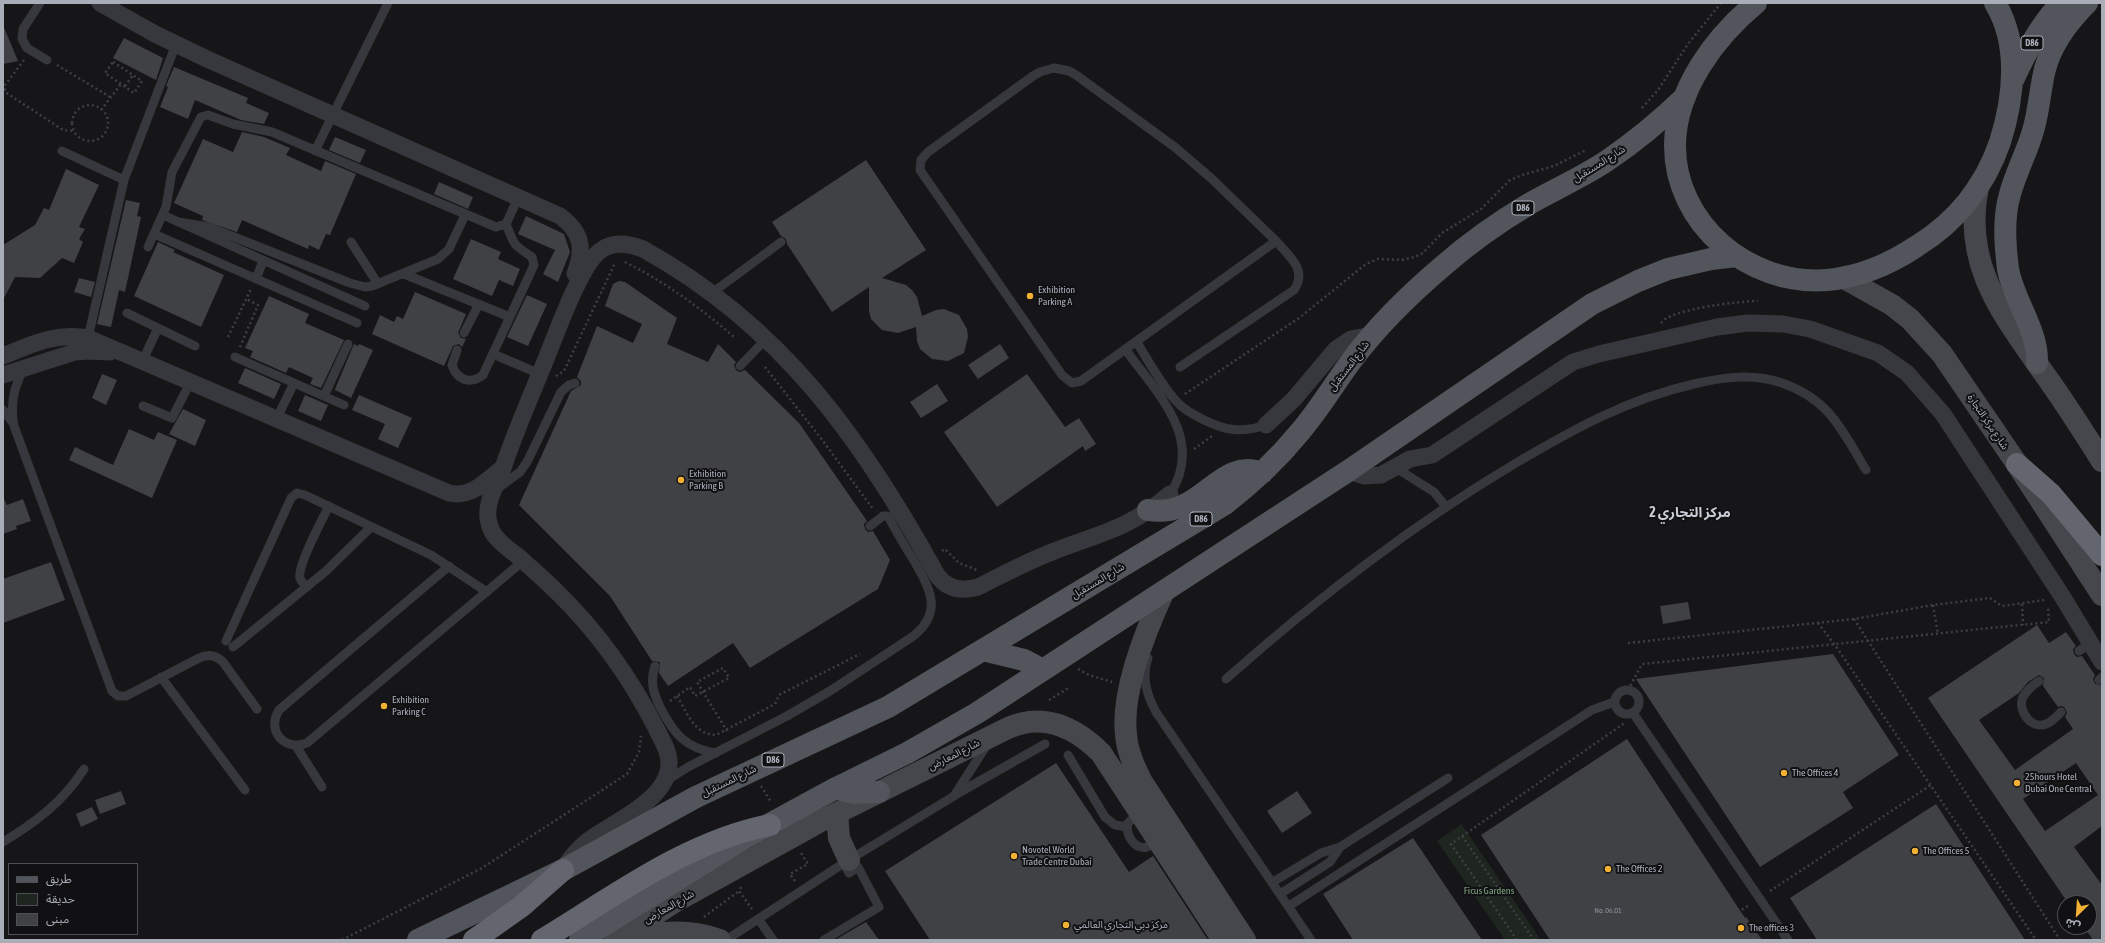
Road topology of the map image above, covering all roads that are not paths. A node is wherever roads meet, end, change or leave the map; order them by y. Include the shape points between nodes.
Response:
1 (100, 3) edge
2 (388, 3) edge
3 (1756, 3) edge
4 (1995, 3) edge
5 (2061, 3) edge
6 (2087, 3) edge
7 (36, 4) edge
8 (176, 44) junction
9 (47, 60) road end
10 (2010, 88) junction
11 (1684, 96) junction
12 (332, 115) junction
13 (62, 151) dead end
14 (315, 151) junction
15 (124, 180) junction
16 (1978, 187) junction
17 (518, 198) junction
18 (163, 215) junction
19 (465, 215) junction
20 (178, 222) junction
21 (506, 224) junction
22 (154, 234) junction
23 (1276, 241) junction
24 (352, 242) dead end
25 (780, 242) dead end
26 (148, 247) dead end
27 (1737, 256) junction
28 (264, 261) junction
29 (404, 274) junction
30 (256, 278) junction
31 (1844, 278) junction
32 (378, 284) junction
33 (712, 293) junction
34 (479, 304) junction
35 (364, 306) dead end
36 (568, 306) junction
37 (127, 313) dead end
38 (510, 317) junction
39 (357, 323) dead end
40 (158, 328) junction
41 (464, 334) dead end
42 (1372, 335) junction
43 (88, 338) junction
44 (766, 339) junction
45 (45, 340) junction
46 (1136, 341) junction
47 (348, 344) dead end
48 (194, 346) dead end
49 (1125, 349) junction
50 (457, 350) dead end
51 (122, 354) junction
52 (493, 354) junction
53 (3, 356) edge
54 (235, 357) road end
55 (52, 359) junction
56 (142, 362) junction
57 (2037, 363) junction
58 (740, 366) dead end
59 (1180, 367) dead end
60 (24, 368) junction
61 (3, 375) edge
62 (548, 375) junction
63 (190, 383) junction
64 (294, 383) junction
65 (575, 383) dead end
66 (324, 396) junction
67 (344, 405) dead end
68 (143, 406) dead end
69 (3, 410) edge
70 (276, 420) junction
71 (1266, 425) joint
72 (14, 426) junction
73 (2102, 461) edge
74 (2017, 464) junction
75 (503, 467) junction
76 (1396, 468) junction
77 (1866, 470) dead end
78 (1348, 471) junction
79 (1262, 473) junction
80 (493, 492) junction
81 (1170, 494) joint
82 (329, 506) junction
83 (1446, 507) junction
84 (1148, 510) junction
85 (371, 526) junction
86 (870, 526) dead end
87 (2102, 555) edge
88 (523, 561) junction
89 (449, 566) junction
90 (308, 587) junction
91 (1172, 591) junction
92 (487, 592) junction
93 (2102, 595) edge
94 (1151, 649) dead end
95 (983, 650) junction
96 (2102, 662) edge
97 (655, 666) dead end
98 (1043, 670) junction
99 (161, 677) junction
100 (1226, 679) dead end
101 (2039, 681) dead end
102 (1614, 702) junction
103 (257, 709) dead end
104 (655, 711) junction
105 (2061, 712) dead end
106 (1634, 714) junction
107 (993, 735) junction
108 (1045, 744) dead end
109 (296, 746) junction
110 (716, 753) junction
111 (1068, 755) dead end
112 (84, 769) dead end
113 (1448, 778) dead end
114 (664, 784) junction
115 (322, 787) dead end
116 (836, 788) junction
117 (245, 790) dead end
118 (879, 792) junction
119 (954, 796) junction
120 (837, 813) junction
121 (1134, 819) junction
122 (770, 825) junction
123 (3, 842) edge
124 (1340, 847) junction
125 (846, 862) junction
126 (563, 870) junction
127 (1273, 882) junction
128 (1280, 894) junction
129 (1289, 906) junction
130 (759, 920) junction
131 (733, 938) edge
132 (418, 940) edge
133 (474, 940) edge
134 (542, 940) edge
135 (580, 940) edge
136 (615, 940) edge
137 (633, 940) edge
138 (726, 940) edge
139 (773, 940) edge
140 (824, 940) edge
141 (1223, 940) edge
142 (1245, 940) edge
143 (1311, 940) edge
144 (1788, 940) edge

1 - 8 street
2 - 12 lane
3 - 11 main road via 1734,23 1711,52
4 - 10 main road via 2010,40
5 - 10 main road, D86 via 2029,47
6 - 57 main road via 2064,29 2048,62 2033,130 2010,195 2007,213 2006,250 2009,272 2036,340
7 - 9 lane via 22,34 24,44
8 - 12 street
8 - 15 lane
10 - 16 main road via 2004,129 1992,162
11 - 27 main road via 1675,143 1678,175 1696,217 1708,232
11 - 42 main road, شارع المستقبل / D86 via 1649,130 1607,161 1528,205 1471,243 1418,288
12 - 14 lane
12 - 17 street
13 - 15 lane
14 - 18 lane via 266,130 204,115 199,120 170,178 168,202
14 - 19 lane
15 - 43 lane
16 - 31 main road via 1954,217 1926,240 1880,267
16 - 57 street via 1974,238 1981,264 2002,311
17 - 21 lane
17 - 36 street via 560,216 571,225 578,237 581,255
18 - 20 lane
18 - 22 lane
19 - 21 lane via 496,227
19 - 29 lane via 453,242 444,254
20 - 28 lane
20 - 32 lane via 209,227 358,286
21 - 38 lane via 514,244 535,262
22 - 26 lane
22 - 30 lane
23 - 46 lane
23 - 49 lane via 1218,184 1176,148 1076,75 1062,69 1047,70 1033,76 924,155 920,165 922,175 1064,379 1072,383 1081,381
23 - 59 lane via 1297,264 1299,281 1294,290
24 - 32 lane
25 - 33 lane
27 - 31 main road via 1770,272 1788,277 1826,280
27 - 78 main road via 1668,269 1609,294
28 - 30 lane
28 - 35 lane
29 - 32 lane
29 - 34 lane
30 - 39 lane
31 - 74 street, شارع مركز التجارة via 1892,304 1927,336
33 - 36 street via 680,270 643,249 616,244 602,249 592,258
33 - 44 street
34 - 38 lane
34 - 41 lane
36 - 62 street
37 - 40 lane
38 - 52 lane
40 - 48 lane
40 - 56 lane
42 - 71 street via 1351,339 1336,349 1294,399
42 - 79 main road, شارع المستقبل / D86 via 1299,433
43 - 45 street via 66,336
43 - 51 street
44 - 58 lane
44 - 84 street via 811,385 852,436 941,581 954,588 978,588 1036,558 1119,528
45 - 53 street
45 - 55 street
46 - 49 lane
46 - 71 lane via 1175,400 1186,410 1222,428 1243,431
47 - 66 lane
49 - 81 lane via 1172,414 1181,435 1181,467
50 - 52 lane via 452,364 454,371 458,376 468,380 483,374
51 - 55 street via 87,351
51 - 56 street
52 - 62 lane
54 - 64 lane
55 - 60 street
56 - 63 street
57 - 73 street
60 - 61 street
60 - 72 lane via 13,396
62 - 75 street via 512,441
63 - 68 lane via 172,418
63 - 70 street
64 - 66 lane
64 - 70 lane
65 - 80 lane via 561,392 524,467
66 - 67 lane
69 - 72 lane
70 - 75 street via 455,494 473,491
72 - 99 lane via 112,691 122,697
74 - 87 highway via 2051,494
74 - 93 street, شارع مركز التجارة
75 - 80 street
76 - 78 street via 1373,476
76 - 83 lane via 1434,492
76 - 96 street via 1410,459 1437,452 1573,362 1733,324 1764,322 1810,329 1873,351 1893,362 1943,414 2058,590 2085,647
77 - 83 lane via 1836,419 1811,397 1765,378 1731,377 1682,386 1590,420
78 - 91 main road
79 - 84 main road via 1247,470 1232,472 1183,507 1166,511
79 - 95 main road, شارع المستقبل / D86 via 1208,514
80 - 88 street via 488,508 490,526 500,542
81 - 84 street
82 - 85 lane
82 - 90 lane via 299,573 301,581
82 - 90 lane via 301,493 291,498 230,644
83 - 100 lane via 1330,591
85 - 89 lane
85 - 90 lane via 345,554
86 - 110 lane via 883,516 888,516 928,587 932,602 924,626 912,637 830,691
88 - 92 lane
88 - 104 street via 559,594 602,643
89 - 92 lane
89 - 109 lane via 280,710 274,721 276,734 284,743
91 - 98 main road
91 - 142 street via 1143,642 1126,708 1127,746 1136,771
92 - 109 lane via 307,743
94 - 127 lane via 1145,674 1147,694 1151,703
95 - 98 main road via 1024,660
95 - 126 main road, شارع المستقبل / D86 via 888,707 696,797
97 - 104 lane via 652,686
98 - 116 main road via 942,734
99 - 103 lane via 204,656 214,656 223,662
99 - 117 lane
101 - 105 lane via 2023,697 2021,706 2026,717 2041,725 2051,721
102 - 106 lane via 1619,712
102 - 106 lane via 1617,694 1628,690 1634,693 1638,699 1638,707
102 - 129 lane via 1592,710
104 - 110 lane via 680,737 697,748
104 - 114 street via 668,754 669,769
106 - 144 lane
107 - 118 street, شارع المعارض
107 - 119 lane
107 - 121 street, شارع المعارض via 1018,724 1040,721 1051,722 1072,730 1101,753
108 - 119 lane
109 - 115 lane
110 - 114 lane via 682,770
111 - 121 lane via 1105,817 1114,825
112 - 123 lane via 54,806
113 - 124 lane
114 - 126 street via 641,806 589,840 570,858
116 - 118 main road via 853,792
116 - 122 main road
118 - 120 street, شارع المعارض
119 - 125 lane
120 - 125 street via 839,838
120 - 136 street, شارع المعارض via 676,901
121 - 141 street, شارع المعارض via 1159,841 1174,875 1194,907
122 - 134 highway via 734,833 700,847 655,871
122 - 135 main road
124 - 127 lane via 1321,853
124 - 128 lane via 1330,862
125 - 130 lane
125 - 140 lane via 849,872 858,867 880,907
126 - 132 main road, شارع المستقبل / D86
126 - 133 highway via 522,906
127 - 128 lane
128 - 129 lane
129 - 143 lane
130 - 131 lane
130 - 139 lane
131 - 137 street via 693,933 666,933
131 - 138 lane

